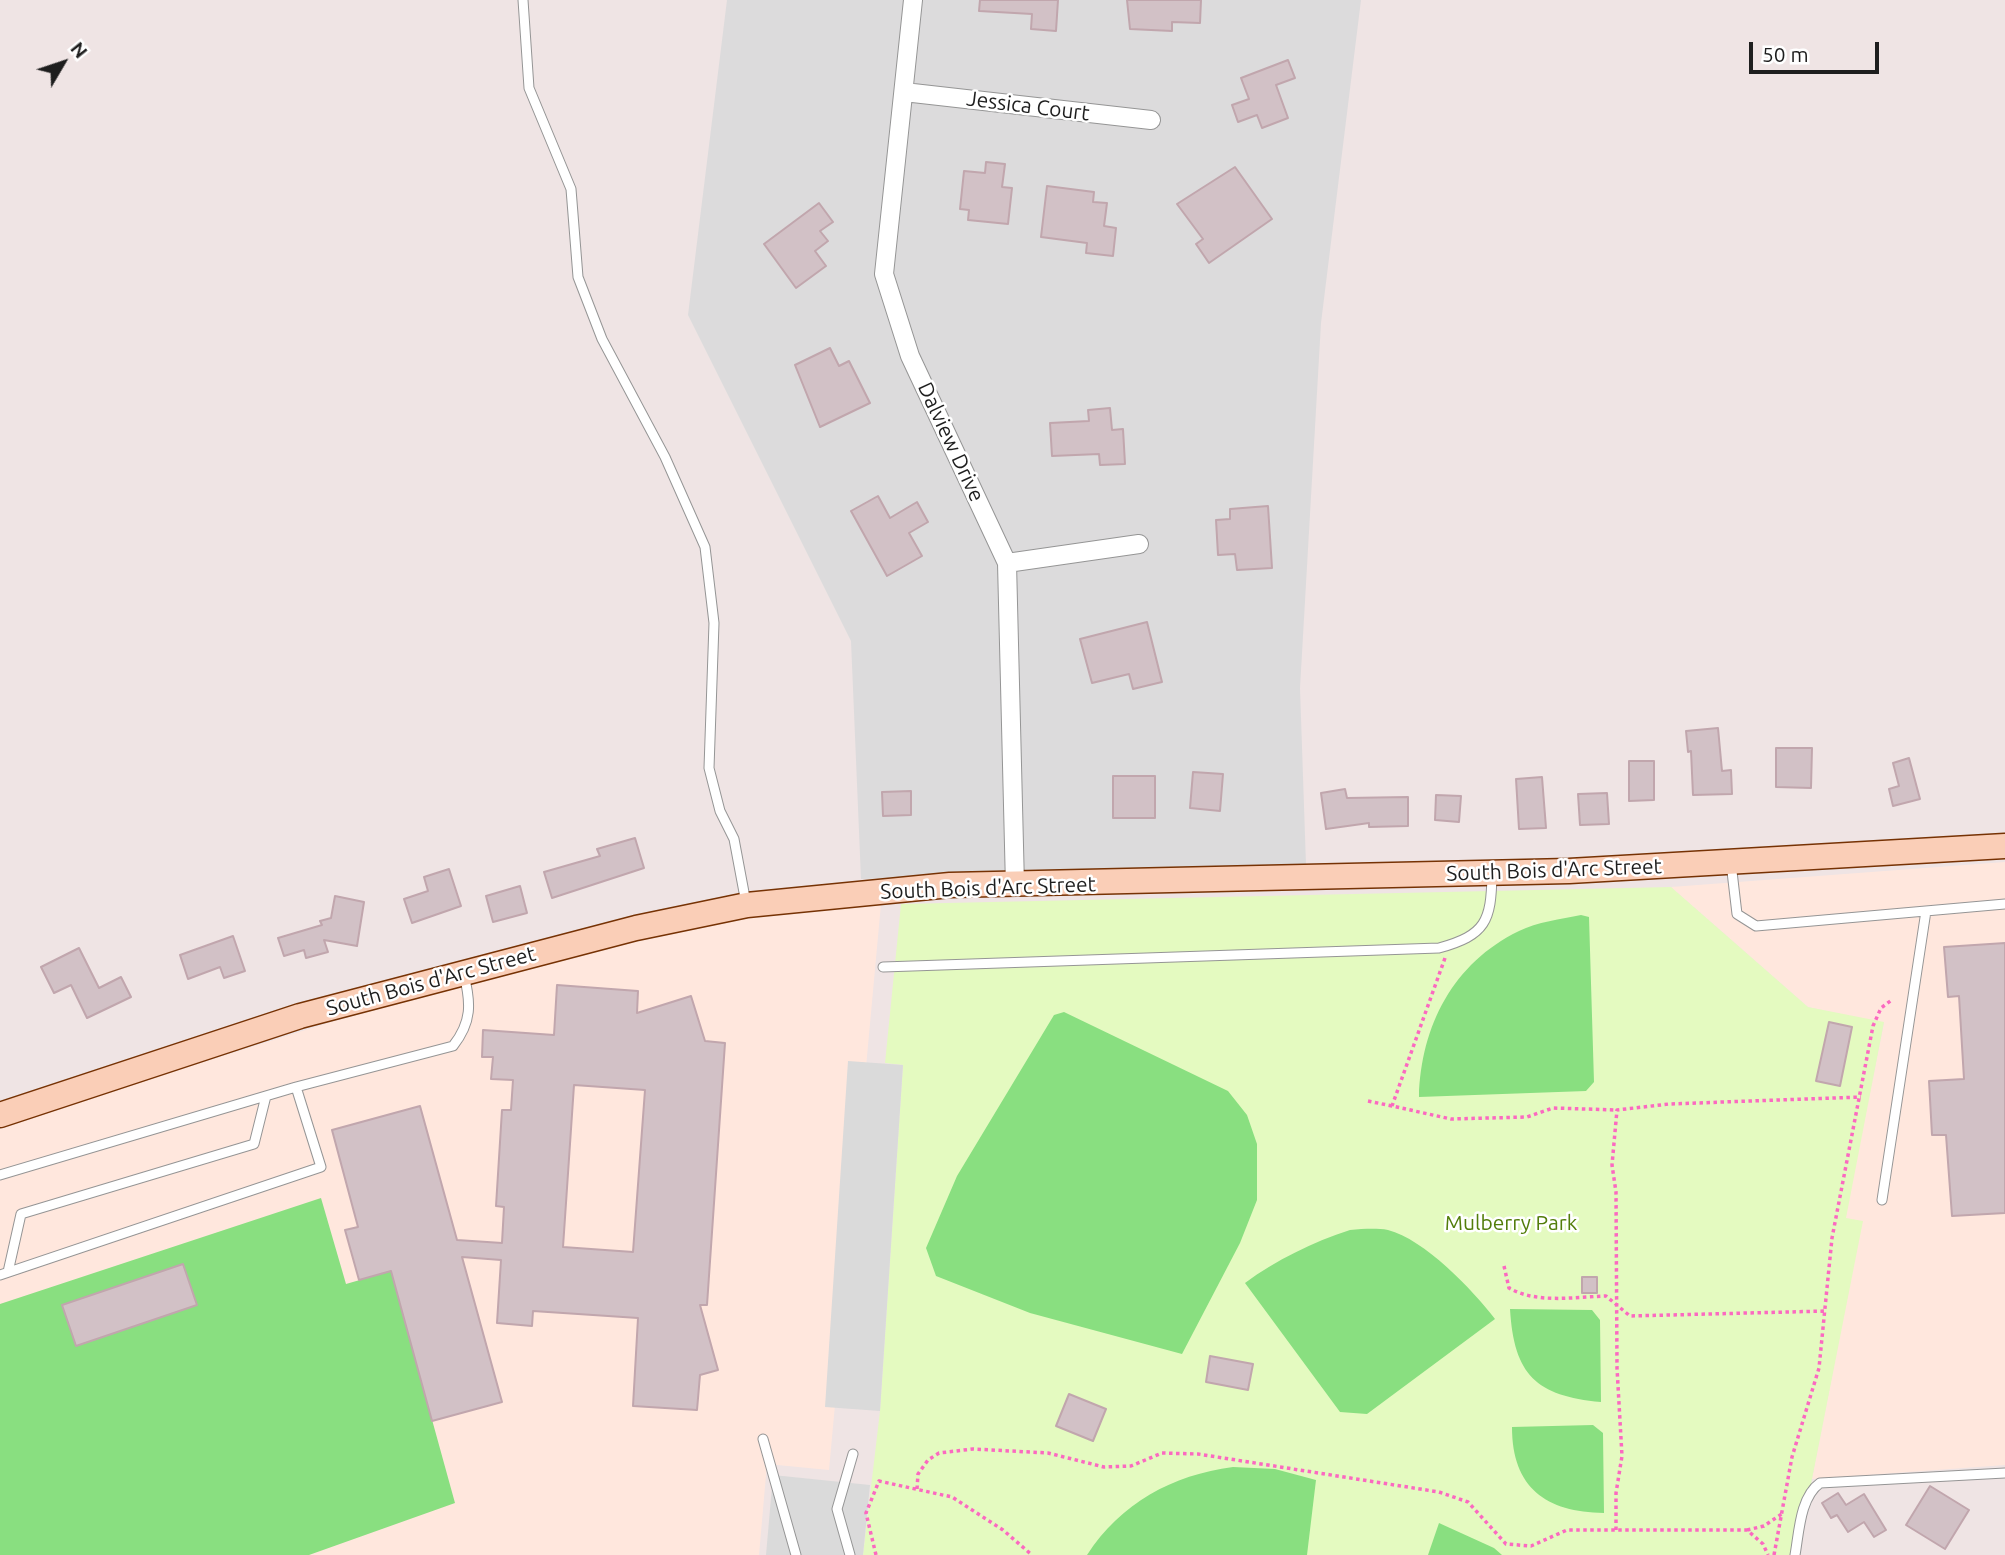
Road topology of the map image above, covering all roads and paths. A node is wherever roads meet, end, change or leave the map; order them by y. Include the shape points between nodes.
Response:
1 (523, 0) edge
2 (913, 0) edge
3 (904, 92) junction
4 (1151, 120) dead end
5 (1139, 544) dead end
6 (1007, 563) junction
7 (2005, 846) edge
8 (1730, 862) junction
9 (1492, 874) junction
10 (1015, 886) junction
11 (2005, 904) edge
12 (747, 905) junction
13 (1926, 911) junction
14 (1448, 946) junction
15 (883, 967) dead end
16 (463, 972) junction
17 (1893, 999) dead end
18 (296, 1087) junction
19 (266, 1096) junction
20 (1861, 1097) junction
21 (1368, 1101) dead end
22 (1392, 1106) junction
23 (1617, 1110) junction
24 (0, 1115) edge
25 (0, 1175) edge
26 (1882, 1200) dead end
27 (1504, 1266) dead end
28 (4, 1274) edge
29 (1618, 1307) junction
30 (1827, 1311) junction
31 (763, 1439) dead end
32 (853, 1454) dead end
33 (2005, 1473) edge
34 (916, 1489) junction
35 (1783, 1513) junction
36 (1616, 1530) junction
37 (1747, 1530) junction
38 (796, 1555) edge
39 (849, 1555) edge
40 (876, 1555) edge
41 (1032, 1555) edge
42 (1768, 1555) edge
43 (1774, 1555) edge
44 (1795, 1555) edge

1 - 12 lane via 529,88 571,189 578,277 602,339 665,457 705,547 714,623 709,768 720,811 734,839
2 - 3 street, Dalview Drive
3 - 4 street, Jessica Court
3 - 6 street, Dalview Drive via 884,274 910,356
5 - 6 street
6 - 10 street, Dalview Drive
7 - 8 main road, South Bois d'Arc Street
8 - 9 main road, South Bois d'Arc Street
8 - 13 lane via 1737,914 1756,926
9 - 10 main road, South Bois d'Arc Street
9 - 14 lane via 1487,922 1463,942
10 - 12 main road, South Bois d'Arc Street via 950,886
11 - 13 lane
12 - 16 main road, South Bois d'Arc Street
13 - 26 lane
14 - 15 lane
14 - 22 path
16 - 18 lane via 469,1018 453,1046
16 - 24 main road, South Bois d'Arc Street via 300,1016
17 - 20 path via 1881,1008 1872,1027
18 - 19 lane
18 - 28 lane via 321,1167
19 - 25 lane
19 - 28 lane via 254,1144 21,1214
20 - 23 path
20 - 30 path via 1832,1238
21 - 22 path
22 - 23 path via 1451,1119 1527,1117 1553,1108
23 - 29 path via 1612,1176
27 - 29 path via 1509,1288 1518,1293 1537,1298 1606,1296
29 - 30 path via 1630,1316 1648,1317
29 - 36 path via 1622,1456
30 - 35 path via 1819,1368 1792,1457
31 - 38 lane
32 - 39 lane via 837,1509
33 - 44 lane via 1820,1483 1812,1488 1805,1504
34 - 36 path via 918,1474 939,1452 1048,1453 1104,1467 1130,1466 1162,1453 1198,1454 1440,1492 1468,1502 1506,1544 1531,1546 1567,1530
34 - 40 path via 879,1481 866,1513
34 - 41 path via 951,1497
35 - 37 path via 1764,1526
35 - 43 path
36 - 37 path
37 - 42 path

